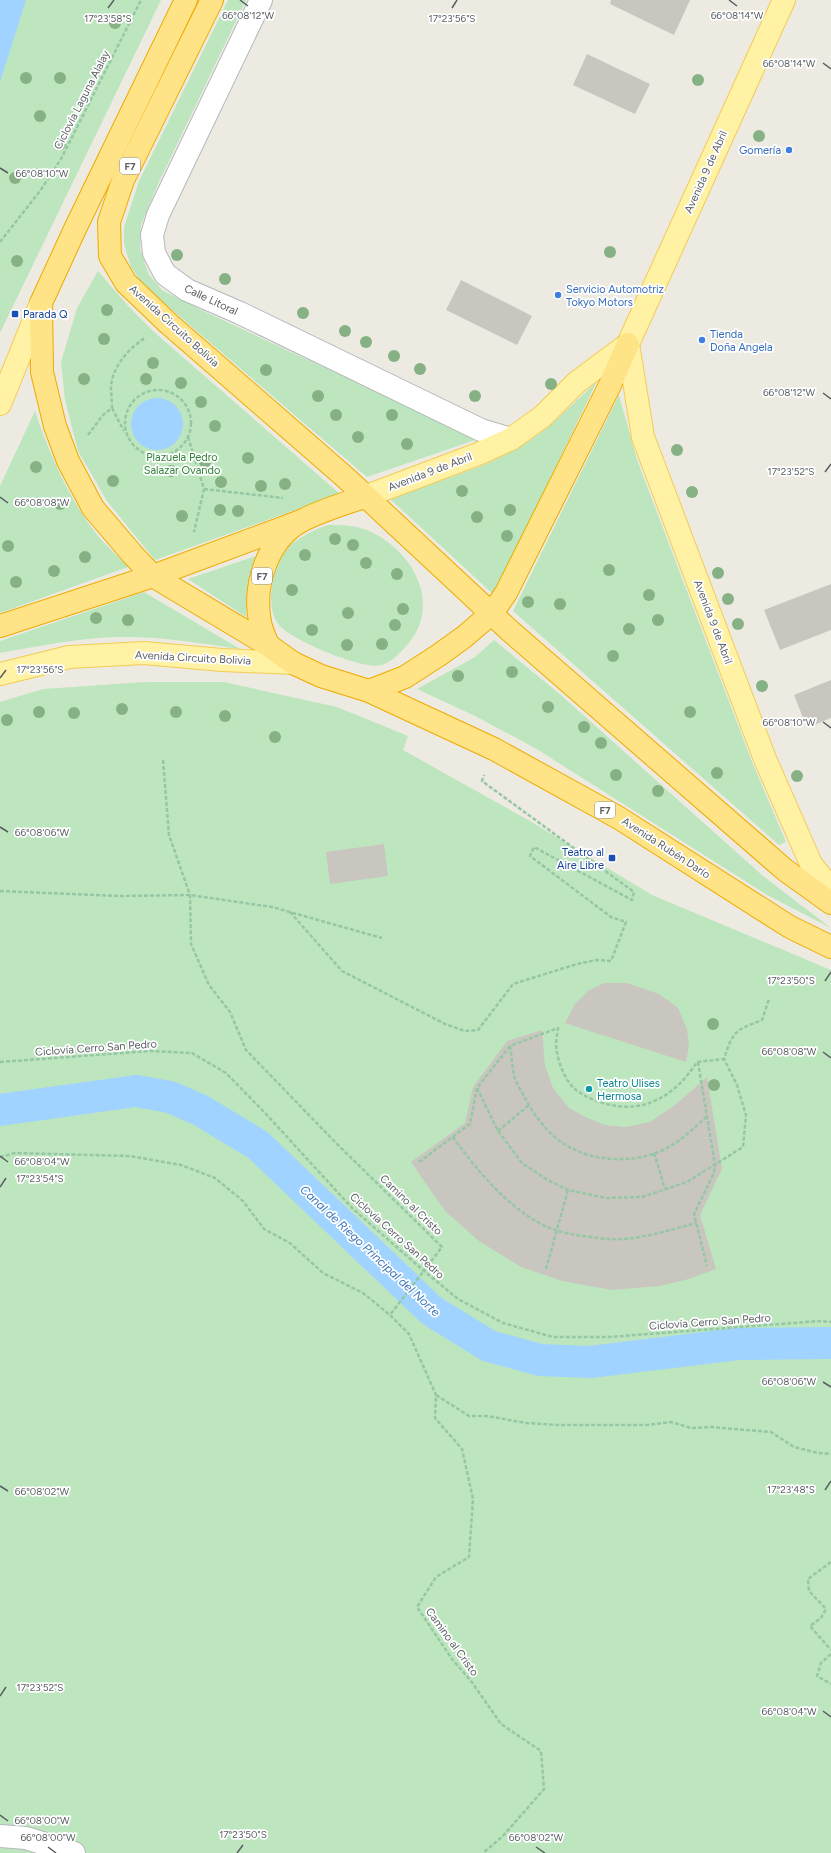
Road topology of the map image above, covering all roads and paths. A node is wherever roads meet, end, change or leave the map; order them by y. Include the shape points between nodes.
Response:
1 (141, 0) edge
2 (186, 0) edge
3 (212, 0) edge
4 (261, 0) edge
5 (784, 0) edge
6 (0, 242) edge
7 (41, 303) junction
8 (148, 336) dead end
9 (628, 344) junction
10 (0, 404) edge
11 (112, 408) junction
12 (125, 433) junction
13 (188, 437) junction
14 (85, 439) dead end
15 (511, 439) junction
16 (204, 489) junction
17 (364, 497) junction
18 (285, 498) dead end
19 (301, 521) junction
20 (193, 534) dead end
21 (153, 576) junction
22 (492, 613) junction
23 (0, 626) edge
24 (268, 645) junction
25 (293, 663) junction
26 (0, 674) edge
27 (369, 691) junction
28 (494, 749) junction
29 (163, 760) dead end
30 (831, 889) edge
31 (0, 892) edge
32 (190, 895) junction
33 (831, 902) edge
34 (290, 912) junction
35 (382, 938) dead end
36 (831, 947) edge
37 (769, 999) dead end
38 (510, 1046) junction
39 (724, 1060) junction
40 (0, 1062) edge
41 (698, 1062) junction
42 (478, 1088) junction
43 (529, 1105) junction
44 (706, 1117) junction
45 (498, 1131) junction
46 (454, 1137) junction
47 (654, 1153) junction
48 (0, 1157) edge
49 (419, 1162) dead end
50 (715, 1165) junction
51 (665, 1189) junction
52 (568, 1190) junction
53 (696, 1223) junction
54 (558, 1231) junction
55 (707, 1266) dead end
56 (546, 1269) dead end
57 (424, 1271) junction
58 (391, 1314) junction
59 (831, 1322) edge
60 (436, 1395) junction
61 (831, 1454) edge
62 (831, 1562) edge
63 (831, 1650) edge
64 (831, 1654) edge
65 (831, 1684) edge
66 (0, 1836) edge
67 (74, 1853) edge
68 (483, 1853) edge

1 - 6 path, Ciclovía Laguna Alalay via 61,159 40,191
2 - 7 highway, F7
3 - 17 highway, Avenida Circuito Bolivia / F7 via 123,180 109,222 110,256 126,283 169,324 346,478
4 - 15 street, Calle Litoral via 158,215 152,235 154,253 166,274 187,290 240,313 481,430
5 - 9 main road, Avenida 9 de Abril / F7
7 - 10 main road
7 - 21 highway via 42,372 54,426 68,461 93,508
8 - 11 path via 121,360 111,384
9 - 15 main road, Avenida 9 de Abril / F7 via 577,382 543,416
9 - 22 highway via 506,593
9 - 30 main road, Avenida 9 de Abril via 643,437 766,759 811,864
11 - 12 path
11 - 14 path via 92,427
12 - 13 path via 139,451 150,456 172,453
12 - 13 path via 126,412 131,403 149,391 160,390 180,398 186,406 191,426
13 - 16 path
15 - 17 main road, Avenida 9 de Abril / F7
16 - 18 path
16 - 20 path
17 - 19 highway, F7
17 - 22 highway, Avenida Circuito Bolivia
19 - 21 highway
19 - 24 highway, F7 via 276,541 264,568 258,594 260,622
21 - 23 highway
21 - 24 highway
22 - 27 highway via 464,637 405,677
22 - 33 highway via 780,866
24 - 25 highway, F7
25 - 26 main road, Avenida Circuito Bolivia via 144,653 69,657
25 - 27 highway, F7 via 321,676
27 - 28 highway, Avenida Rubén Darío / F7
28 - 34 path via 482,781 634,892 632,900 534,847 530,856 611,917 626,922 611,961 596,960 577,964 513,984 478,1030 466,1031 445,1024 342,971
28 - 36 highway, Avenida Rubén Darío / F7 via 619,818 790,928
29 - 32 path, Camino al Cristo via 169,835
31 - 32 path via 118,896
32 - 34 path
32 - 57 path, Camino al Cristo via 191,944 209,985 230,1012 246,1050 442,1247
34 - 35 path
37 - 39 path via 762,1020 740,1028 730,1039
38 - 41 path via 558,1028 556,1052 563,1073 575,1090 594,1100 613,1105 633,1106 652,1102 671,1092
38 - 42 path
38 - 43 path via 516,1079
39 - 41 path
39 - 50 path via 737,1085 746,1115 743,1147
40 - 57 path, Ciclovía Cerro San Pedro via 150,1051 192,1053 226,1073 352,1208
41 - 44 path
42 - 45 path
42 - 46 path via 470,1124
43 - 45 path
43 - 47 path via 544,1127 564,1144 588,1155 619,1158 641,1157
44 - 47 path via 685,1136 664,1150
44 - 50 path
45 - 52 path via 522,1163
46 - 49 path
46 - 54 path via 471,1162 494,1188 530,1217
47 - 51 path
48 - 58 path via 15,1153 130,1156 181,1165 215,1178 243,1201 264,1229 290,1243 323,1273 363,1293
50 - 51 path via 687,1182
50 - 53 path via 714,1173 694,1214
51 - 52 path via 642,1197 606,1198
52 - 54 path
53 - 54 path via 648,1236 610,1239
53 - 55 path
54 - 56 path
57 - 58 path, Camino al Cristo
57 - 59 path, Ciclovía Cerro San Pedro via 458,1299 503,1323 553,1336 609,1337
58 - 60 path, Camino al Cristo via 409,1334
60 - 61 path via 469,1416 558,1425 648,1425 671,1422 691,1428 771,1432 794,1447
60 - 68 path, Camino al Cristo via 435,1418 462,1449 473,1499 468,1557 436,1577 417,1607 501,1724 541,1751 544,1789 504,1836
62 - 63 path via 808,1579 809,1591 826,1608 821,1618 810,1626
64 - 65 path via 821,1663 817,1676
66 - 67 street via 26,1838

